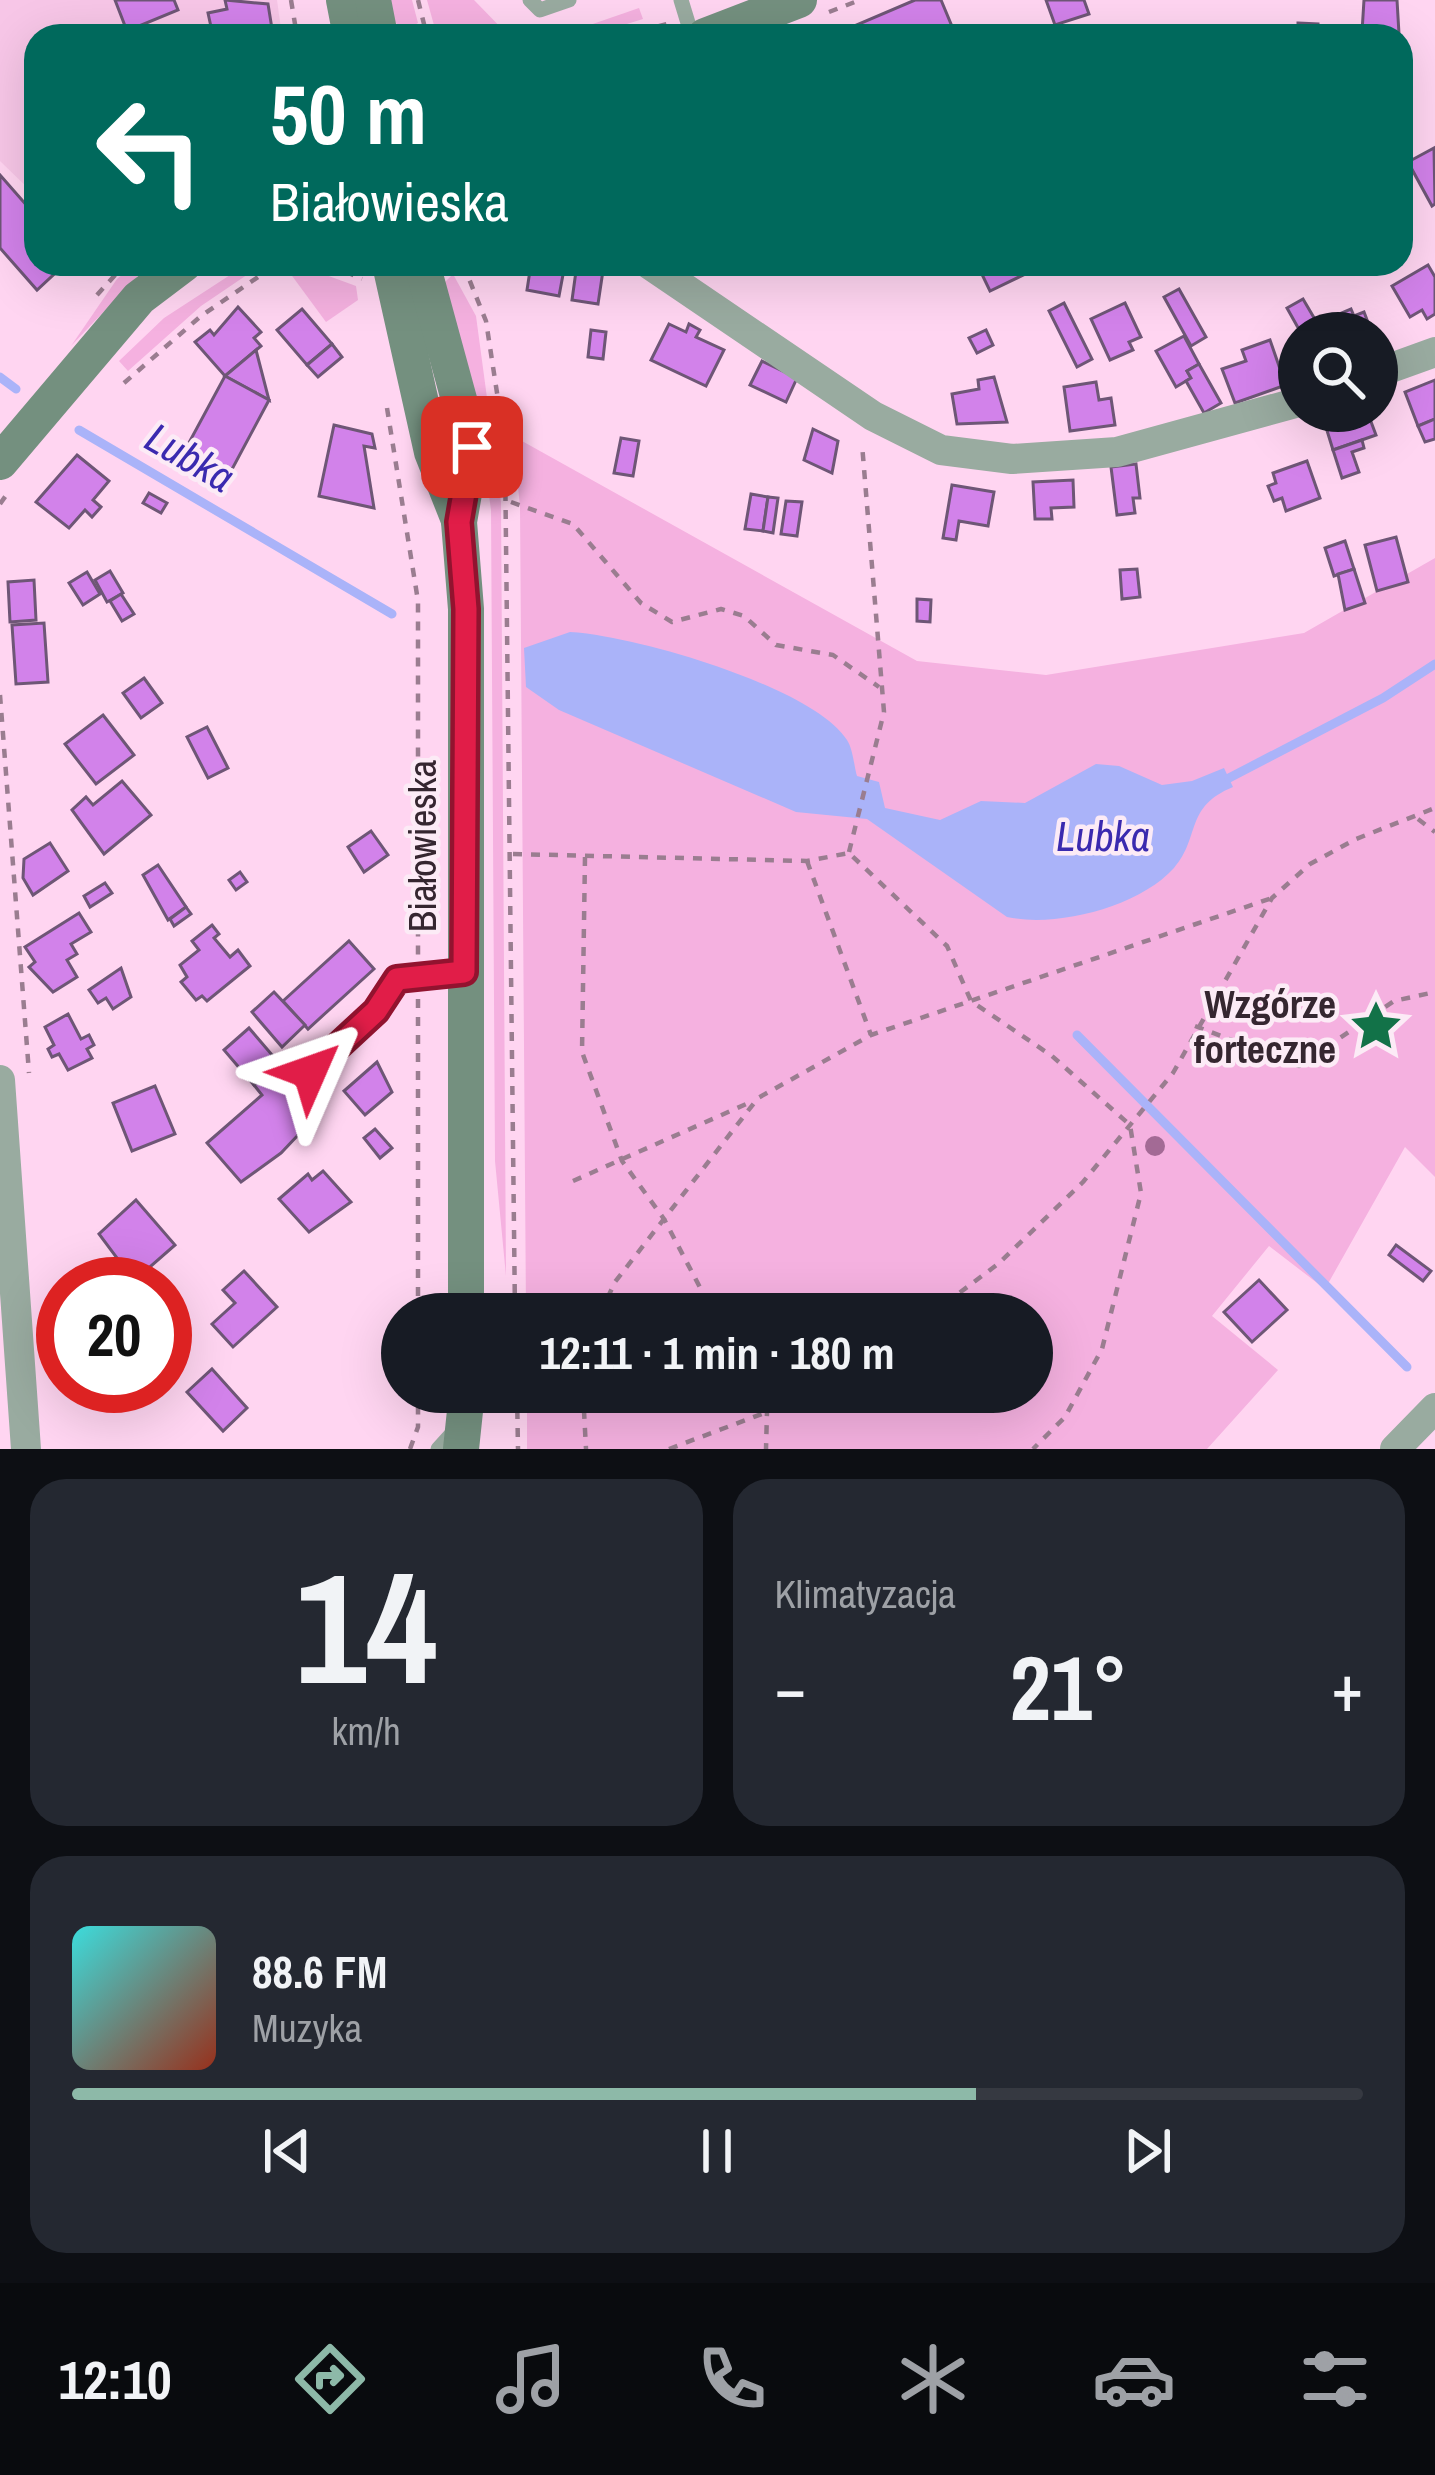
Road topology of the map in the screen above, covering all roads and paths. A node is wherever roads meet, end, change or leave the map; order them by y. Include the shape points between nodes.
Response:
1 (530, 0) edge
2 (569, 0) edge
3 (799, 0) edge
4 (736, 24) edge
5 (168, 276) edge
6 (259, 276) edge
7 (356, 276) edge
8 (393, 276) edge
9 (425, 276) edge
10 (468, 276) edge
11 (667, 276) edge
12 (366, 299) dead end
13 (1435, 352) edge
14 (1398, 365) edge
15 (124, 383) dead end
16 (383, 387) dead end
17 (1278, 408) edge
18 (873, 416) junction
19 (503, 434) dead end
20 (506, 456) dead end
21 (0, 462) edge
22 (510, 502) junction
23 (459, 522) junction
24 (879, 687) junction
25 (1435, 808) edge
26 (1418, 819) junction
27 (1435, 832) edge
28 (849, 853) junction
29 (513, 854) junction
30 (585, 857) junction
31 (807, 861) junction
32 (1272, 898) junction
33 (464, 972) junction
34 (418, 974) junction
35 (1435, 992) edge
36 (971, 1000) junction
37 (1195, 1026) junction
38 (872, 1035) junction
39 (310, 1072) dead end
40 (0, 1079) edge
41 (758, 1099) junction
42 (1130, 1125) junction
43 (622, 1161) junction
44 (573, 1181) dead end
45 (664, 1219) junction
46 (418, 1293) edge
47 (466, 1293) edge
48 (515, 1293) edge
49 (610, 1293) edge
50 (702, 1293) edge
51 (959, 1293) edge
52 (1435, 1408) edge
53 (418, 1413) edge
54 (517, 1413) edge
55 (584, 1413) edge
56 (764, 1413) edge
57 (767, 1413) edge
58 (467, 1427) edge
59 (26, 1449) edge
60 (410, 1449) edge
61 (438, 1449) edge
62 (518, 1449) edge
63 (586, 1449) edge
64 (669, 1449) edge
65 (766, 1449) edge
66 (1033, 1449) edge
67 (1396, 1449) edge

1 - 2 lane via 540,10
3 - 4 main road
5 - 21 main road via 139,298
6 - 15 path
7 - 12 path
8 - 23 main road, Białowieska via 432,452
9 - 23 main road, Białowieska via 472,447
10 - 19 path via 486,321
11 - 18 street
13 - 14 street
16 - 34 path via 418,601
17 - 18 street via 1117,452 1012,459 941,450
18 - 24 path via 861,446
20 - 22 path
22 - 24 path via 573,524 641,603 672,622 721,609 744,616 776,645 833,655
22 - 29 path
23 - 33 main road, Białowieska via 466,609
24 - 28 path via 884,712
25 - 26 path
26 - 27 path
26 - 32 path via 1355,839
28 - 31 path
28 - 36 path via 946,946
29 - 30 path
29 - 48 path
30 - 31 path
30 - 43 path via 582,1052
31 - 38 path
32 - 36 path
32 - 37 path
33 - 34 lane
33 - 47 main road, Białowieska
34 - 39 lane via 397,979 376,1011
34 - 46 path
35 - 37 path via 1394,1001 1299,1066
36 - 38 path
36 - 42 path via 1052,1056
37 - 42 path via 1173,1073
38 - 41 path
40 - 59 street
41 - 43 path
41 - 45 path
42 - 51 path via 1083,1181
42 - 66 path via 1141,1193 1113,1313 1065,1417
43 - 44 path
43 - 45 path
45 - 49 path
45 - 50 path
52 - 67 street
53 - 60 path
54 - 62 path
55 - 63 path
56 - 64 path
57 - 65 path
58 - 61 lane

